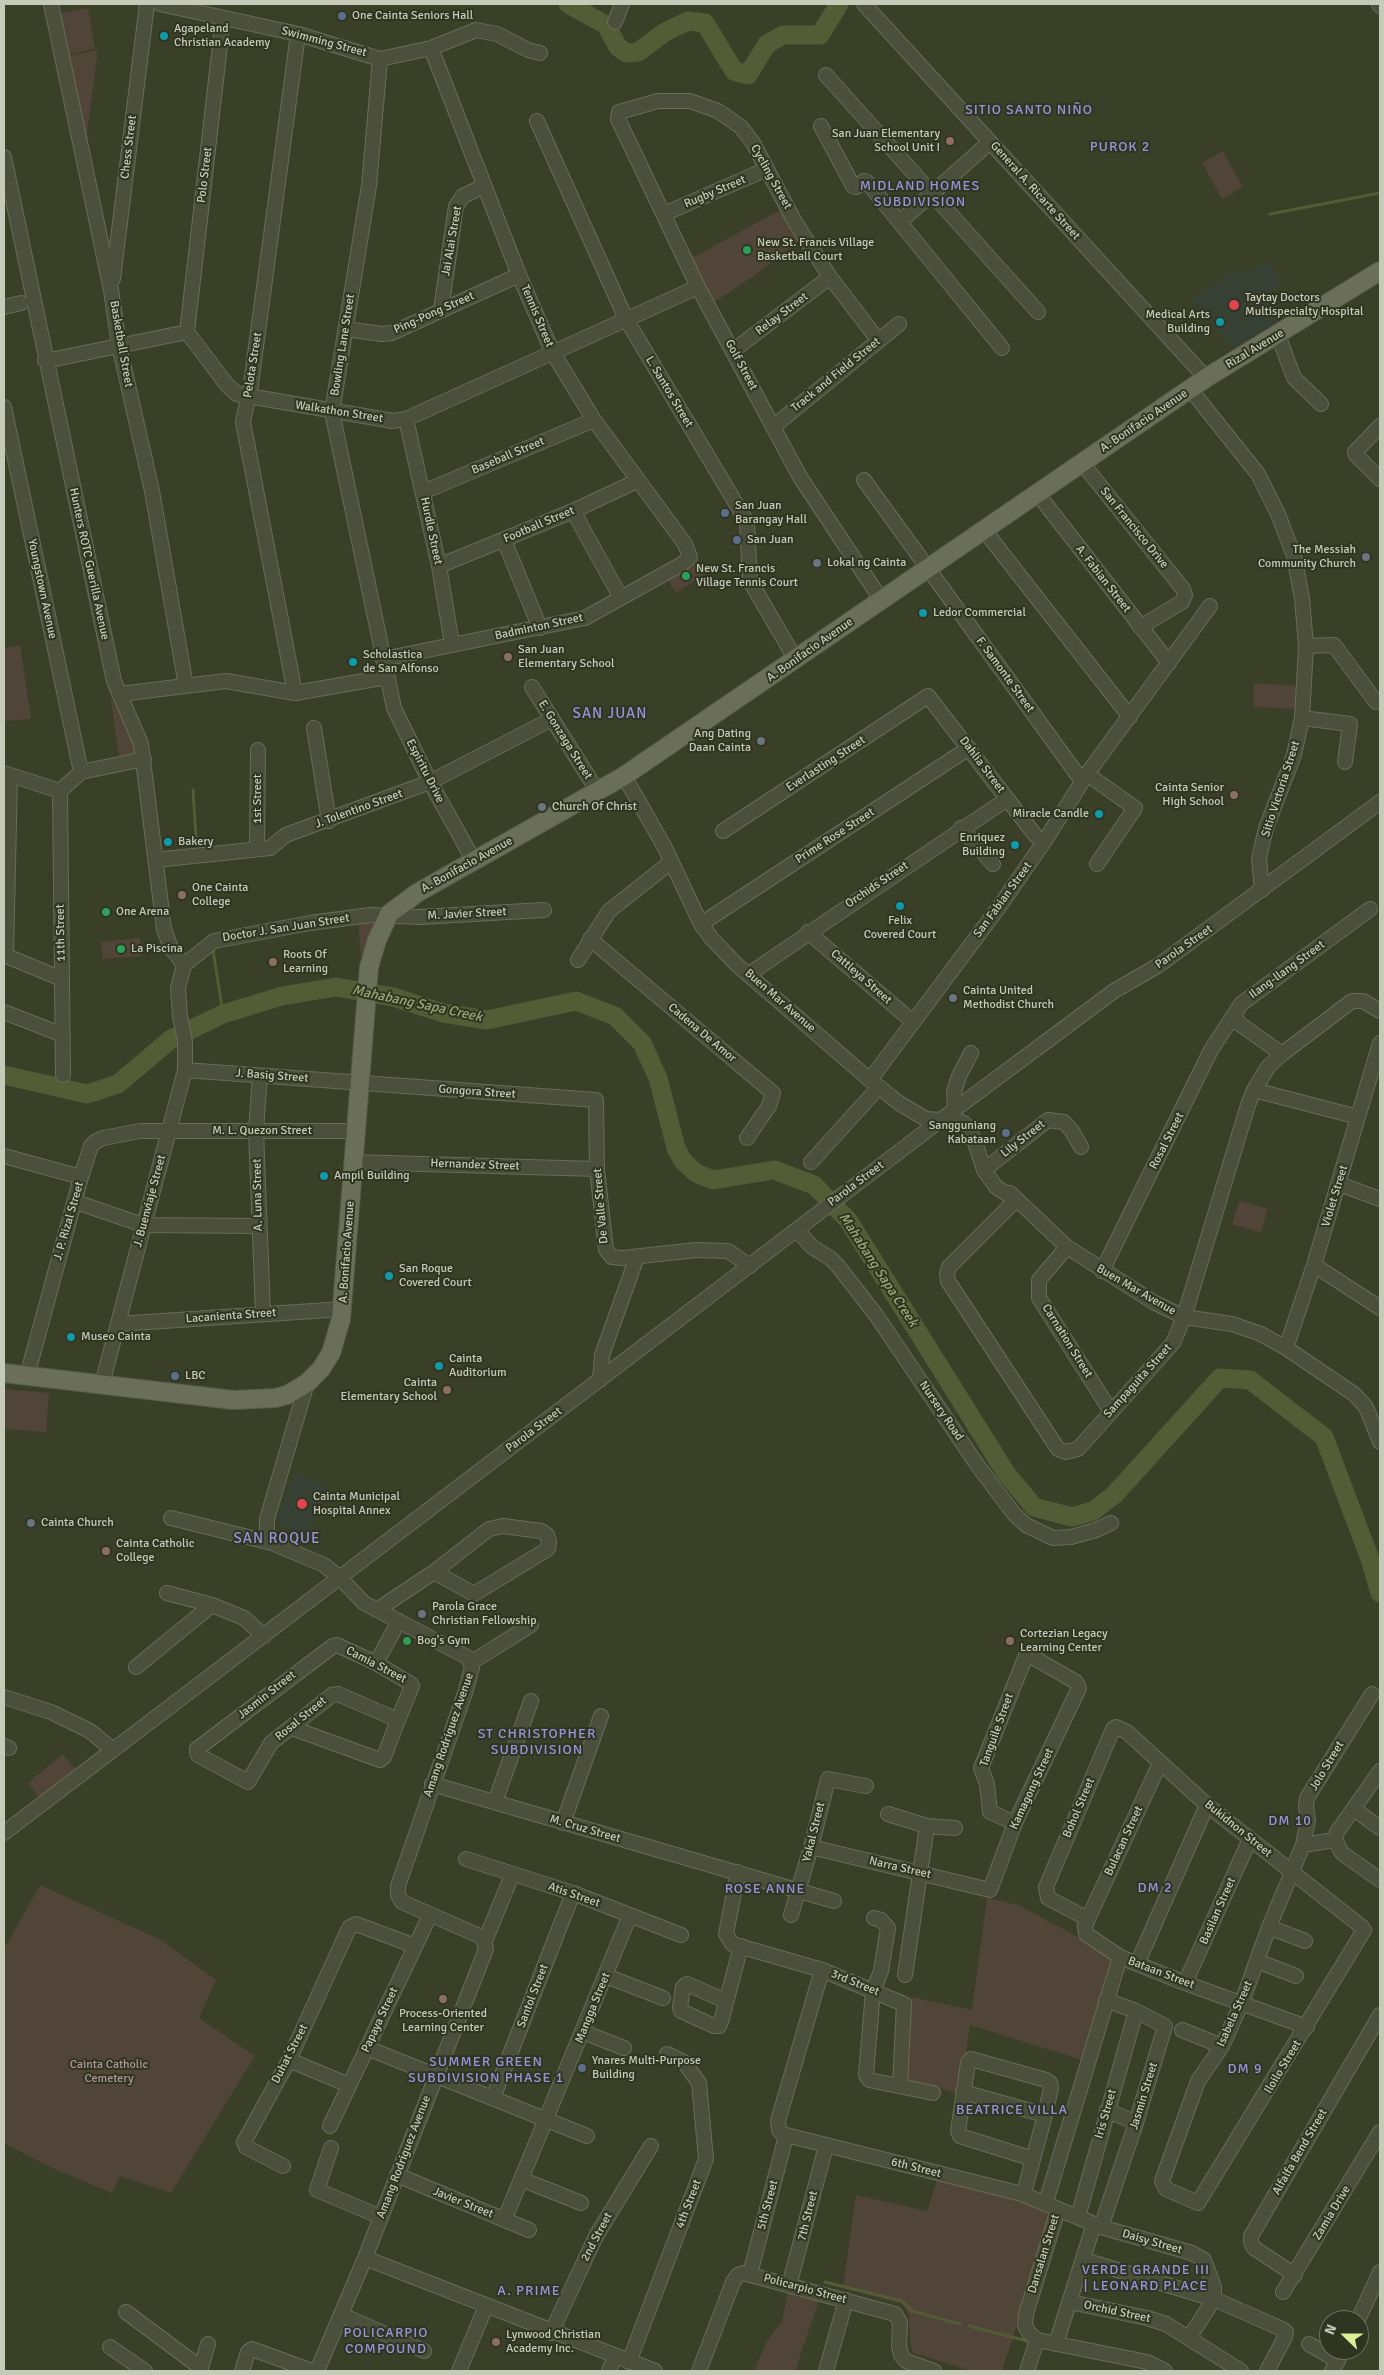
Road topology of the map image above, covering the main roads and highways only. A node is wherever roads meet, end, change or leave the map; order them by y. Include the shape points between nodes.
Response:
1 (1380, 271) edge
2 (1206, 378) joint
3 (4, 1373) edge

1 - 2 main road, Rizal Avenue
2 - 3 main road, A. Bonifacio Avenue via 624,776 409,898 389,914 374,948 369,983 343,1309 331,1353 307,1383 275,1398 233,1400

